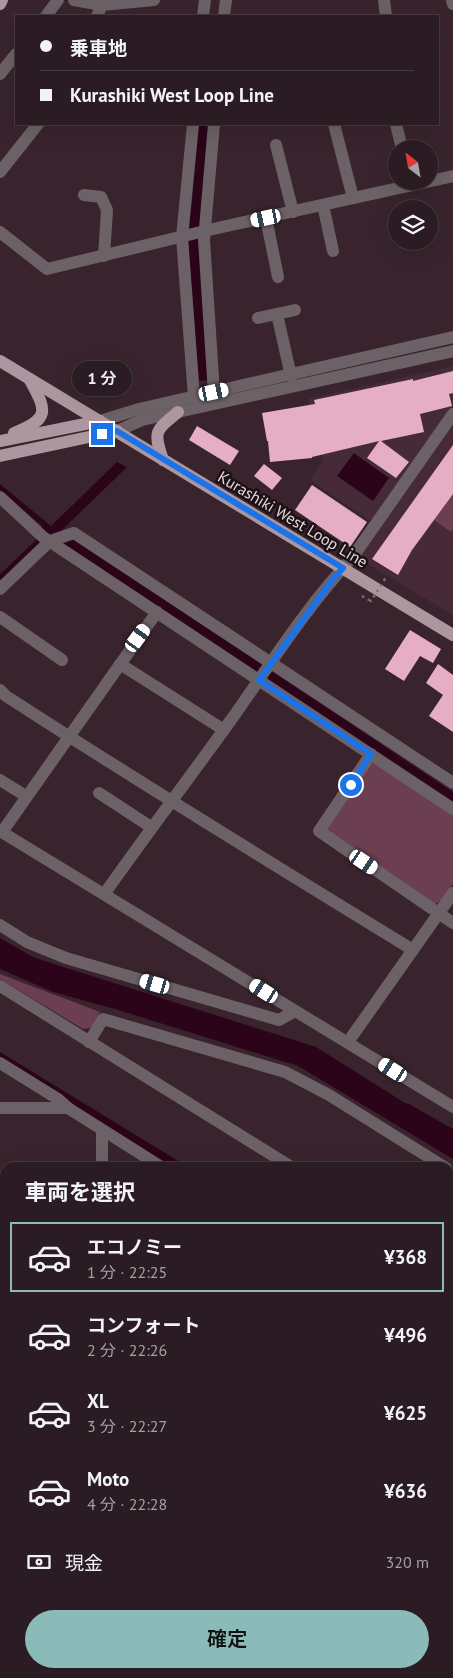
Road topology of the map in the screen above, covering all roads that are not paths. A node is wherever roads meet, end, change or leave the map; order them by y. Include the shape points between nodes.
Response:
1 (2, 0) edge
2 (58, 0) edge
3 (74, 0) edge
4 (154, 0) edge
5 (205, 0) edge
6 (226, 0) edge
7 (384, 0) edge
8 (452, 0) edge
9 (0, 4) edge
10 (453, 4) edge
11 (101, 7) edge
12 (47, 15) edge
13 (203, 15) edge
14 (224, 15) edge
15 (386, 15) edge
16 (15, 55) edge
17 (0, 74) edge
18 (37, 125) edge
19 (193, 125) edge
20 (214, 125) edge
21 (334, 125) edge
22 (396, 125) edge
23 (400, 140) edge
24 (276, 145) dead end
25 (0, 172) edge
26 (453, 176) edge
27 (438, 178) edge
28 (388, 189) edge
29 (84, 195) dead end
30 (352, 198) junction
31 (323, 205) junction
32 (293, 212) junction
33 (266, 218) junction
34 (0, 232) edge
35 (194, 234) junction
36 (333, 250) dead end
37 (104, 256) junction
38 (278, 277) dead end
39 (295, 310) dead end
40 (277, 314) junction
41 (258, 318) dead end
42 (453, 338) edge
43 (453, 351) edge
44 (0, 361) edge
45 (291, 376) junction
46 (30, 380) junction
47 (214, 392) junction
48 (194, 397) junction
49 (178, 412) junction
50 (453, 414) edge
51 (100, 421) junction
52 (117, 431) junction
53 (0, 440) edge
54 (0, 456) edge
55 (163, 460) junction
56 (0, 497) edge
57 (53, 540) junction
58 (343, 568) junction
59 (0, 589) edge
60 (157, 612) junction
61 (0, 617) edge
62 (453, 635) edge
63 (62, 660) dead end
64 (120, 664) junction
65 (264, 672) junction
66 (0, 690) edge
67 (224, 730) junction
68 (68, 736) junction
69 (371, 754) junction
70 (0, 780) edge
71 (453, 783) edge
72 (99, 793) dead end
73 (26, 796) junction
74 (172, 802) junction
75 (453, 810) edge
76 (151, 827) junction
77 (1, 831) edge
78 (104, 893) junction
79 (453, 893) edge
80 (439, 913) junction
81 (453, 923) edge
82 (0, 925) edge
83 (413, 950) junction
84 (0, 986) edge
85 (295, 1011) junction
86 (89, 1042) junction
87 (348, 1042) junction
88 (0, 1063) edge
89 (453, 1107) edge
90 (0, 1108) edge
91 (68, 1108) junction
92 (102, 1130) junction
93 (102, 1162) edge
94 (151, 1162) edge
95 (283, 1162) edge
96 (427, 1162) edge

1 - 9 main road
2 - 12 street
3 - 11 street
4 - 11 street
5 - 13 street
6 - 14 street
7 - 15 street
8 - 10 street
16 - 17 street
18 - 25 street
19 - 35 street
20 - 35 street
21 - 30 street
22 - 23 street
24 - 32 street
26 - 27 street
28 - 30 street
29 - 37 street via 101,197 108,210
30 - 31 street
31 - 32 street
31 - 36 street
32 - 33 street
33 - 35 street
33 - 38 street
34 - 37 street via 47,269
35 - 37 street
35 - 47 street
35 - 48 street
39 - 40 street
40 - 41 street
40 - 45 street
42 - 45 street
43 - 49 street
44 - 46 main road, Kurashiki West Loop Line
45 - 47 street
46 - 51 main road, Kurashiki West Loop Line
46 - 53 main road via 42,403 38,421
47 - 48 street
48 - 51 street
49 - 52 street via 142,420
49 - 55 main road via 157,432
50 - 58 street
51 - 52 main road, Kurashiki West Loop Line
51 - 53 main road
52 - 54 main road
52 - 55 main road, Kurashiki West Loop Line
55 - 58 main road, Kurashiki West Loop Line
56 - 57 street via 44,537
57 - 59 street
57 - 60 street
57 - 65 street via 74,533
58 - 62 main road, Kurashiki West Loop Line
58 - 65 street
60 - 64 street
60 - 65 street
61 - 63 street
64 - 67 street
64 - 68 street
65 - 67 street
65 - 69 street
65 - 71 street
66 - 68 street
67 - 74 street
68 - 73 street
68 - 74 street
69 - 75 street
69 - 80 street via 320,831
70 - 73 street
72 - 76 street
73 - 77 street
74 - 76 street
74 - 83 street
76 - 78 street
77 - 78 street
78 - 85 street
79 - 80 street
80 - 81 street
80 - 83 street
82 - 85 street via 27,942 66,958 279,1020
83 - 87 street
84 - 86 street
85 - 87 street
86 - 95 street
86 - 96 street via 103,1019 285,1072 329,1095
87 - 89 street
88 - 91 street
90 - 91 street
91 - 92 street
92 - 93 street
92 - 94 street

